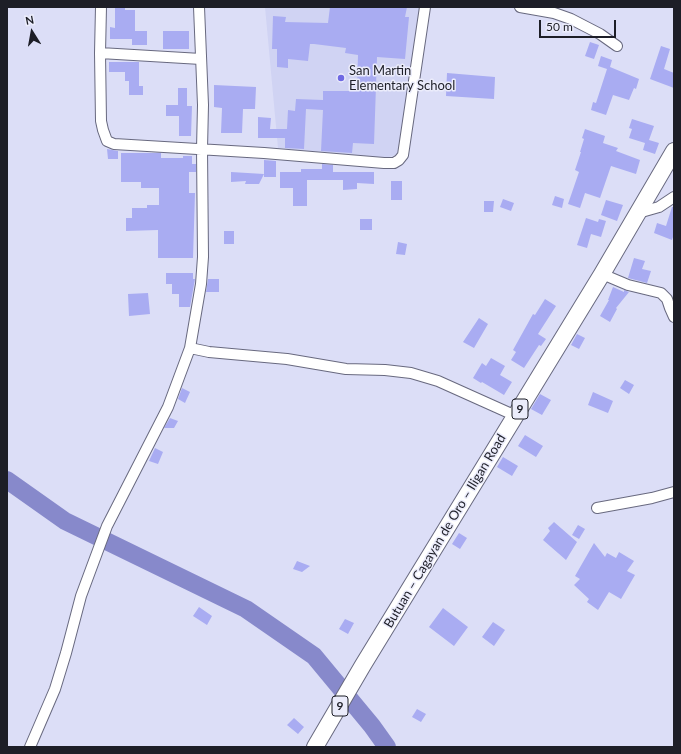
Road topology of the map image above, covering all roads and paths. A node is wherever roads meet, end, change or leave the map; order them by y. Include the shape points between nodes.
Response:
1 (101, 7) edge
2 (199, 7) edge
3 (425, 7) edge
4 (520, 7) edge
5 (617, 46) dead end
6 (100, 53) junction
7 (201, 59) junction
8 (202, 149) junction
9 (674, 151) edge
10 (674, 196) edge
11 (638, 213) junction
12 (602, 274) junction
13 (674, 317) edge
14 (190, 348) junction
15 (516, 416) junction
16 (674, 492) edge
17 (597, 508) dead end
18 (316, 746) edge
19 (30, 747) edge

1 - 6 street
2 - 7 street
3 - 8 street via 403,155 399,160 384,163
4 - 5 street via 554,13 570,19
6 - 7 street
6 - 8 street via 102,121 107,141 114,144
7 - 8 street via 204,127
8 - 14 street via 203,257
9 - 11 highway, Butuan – Cagayan de Oro – Iligan Road / 9
10 - 11 street via 659,206
11 - 12 highway, Butuan – Cagayan de Oro – Iligan Road / 9
12 - 13 street via 628,285 661,293 667,299
12 - 15 highway, Butuan – Cagayan de Oro – Iligan Road / 9
14 - 15 street via 287,359 346,369 411,373 438,381
14 - 19 street via 168,407 107,526 81,596 55,689
15 - 18 highway, Butuan – Cagayan de Oro – Iligan Road / 9
16 - 17 street

